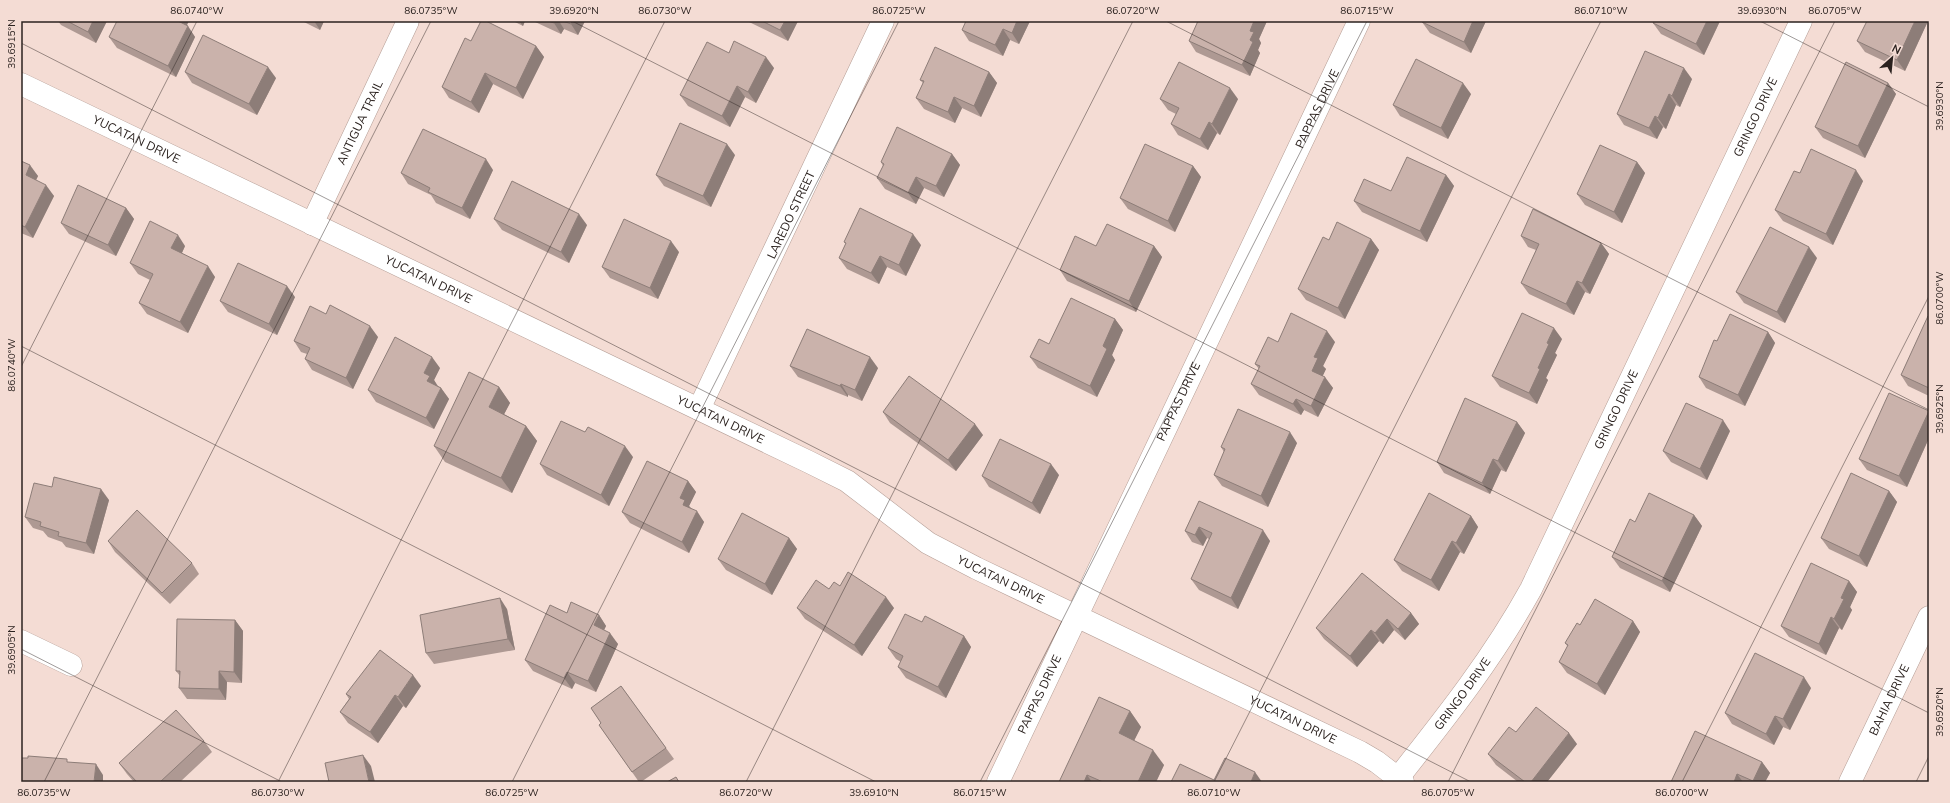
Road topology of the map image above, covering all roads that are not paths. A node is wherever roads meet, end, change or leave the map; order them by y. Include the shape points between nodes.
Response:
1 (408, 21) edge
2 (884, 21) edge
3 (1359, 21) edge
4 (1801, 21) edge
5 (21, 84) edge
6 (312, 224) junction
7 (699, 410) junction
8 (1077, 615) junction
9 (1929, 617) edge
10 (21, 641) edge
11 (71, 665) dead end
12 (1401, 780) edge
13 (998, 782) edge
14 (1850, 782) edge

1 - 6 street, ANTIGUA TRAIL
2 - 7 street, LAREDO STREET
3 - 8 street, PAPPAS DRIVE
4 - 12 street, GRINGO DRIVE via 1531,589 1483,668
5 - 6 street, YUCATAN DRIVE
6 - 7 street, YUCATAN DRIVE
7 - 8 street, YUCATAN DRIVE via 847,481 928,543
8 - 12 street, YUCATAN DRIVE via 1360,752
8 - 13 street, PAPPAS DRIVE
9 - 14 street, BAHIA DRIVE
10 - 11 street

